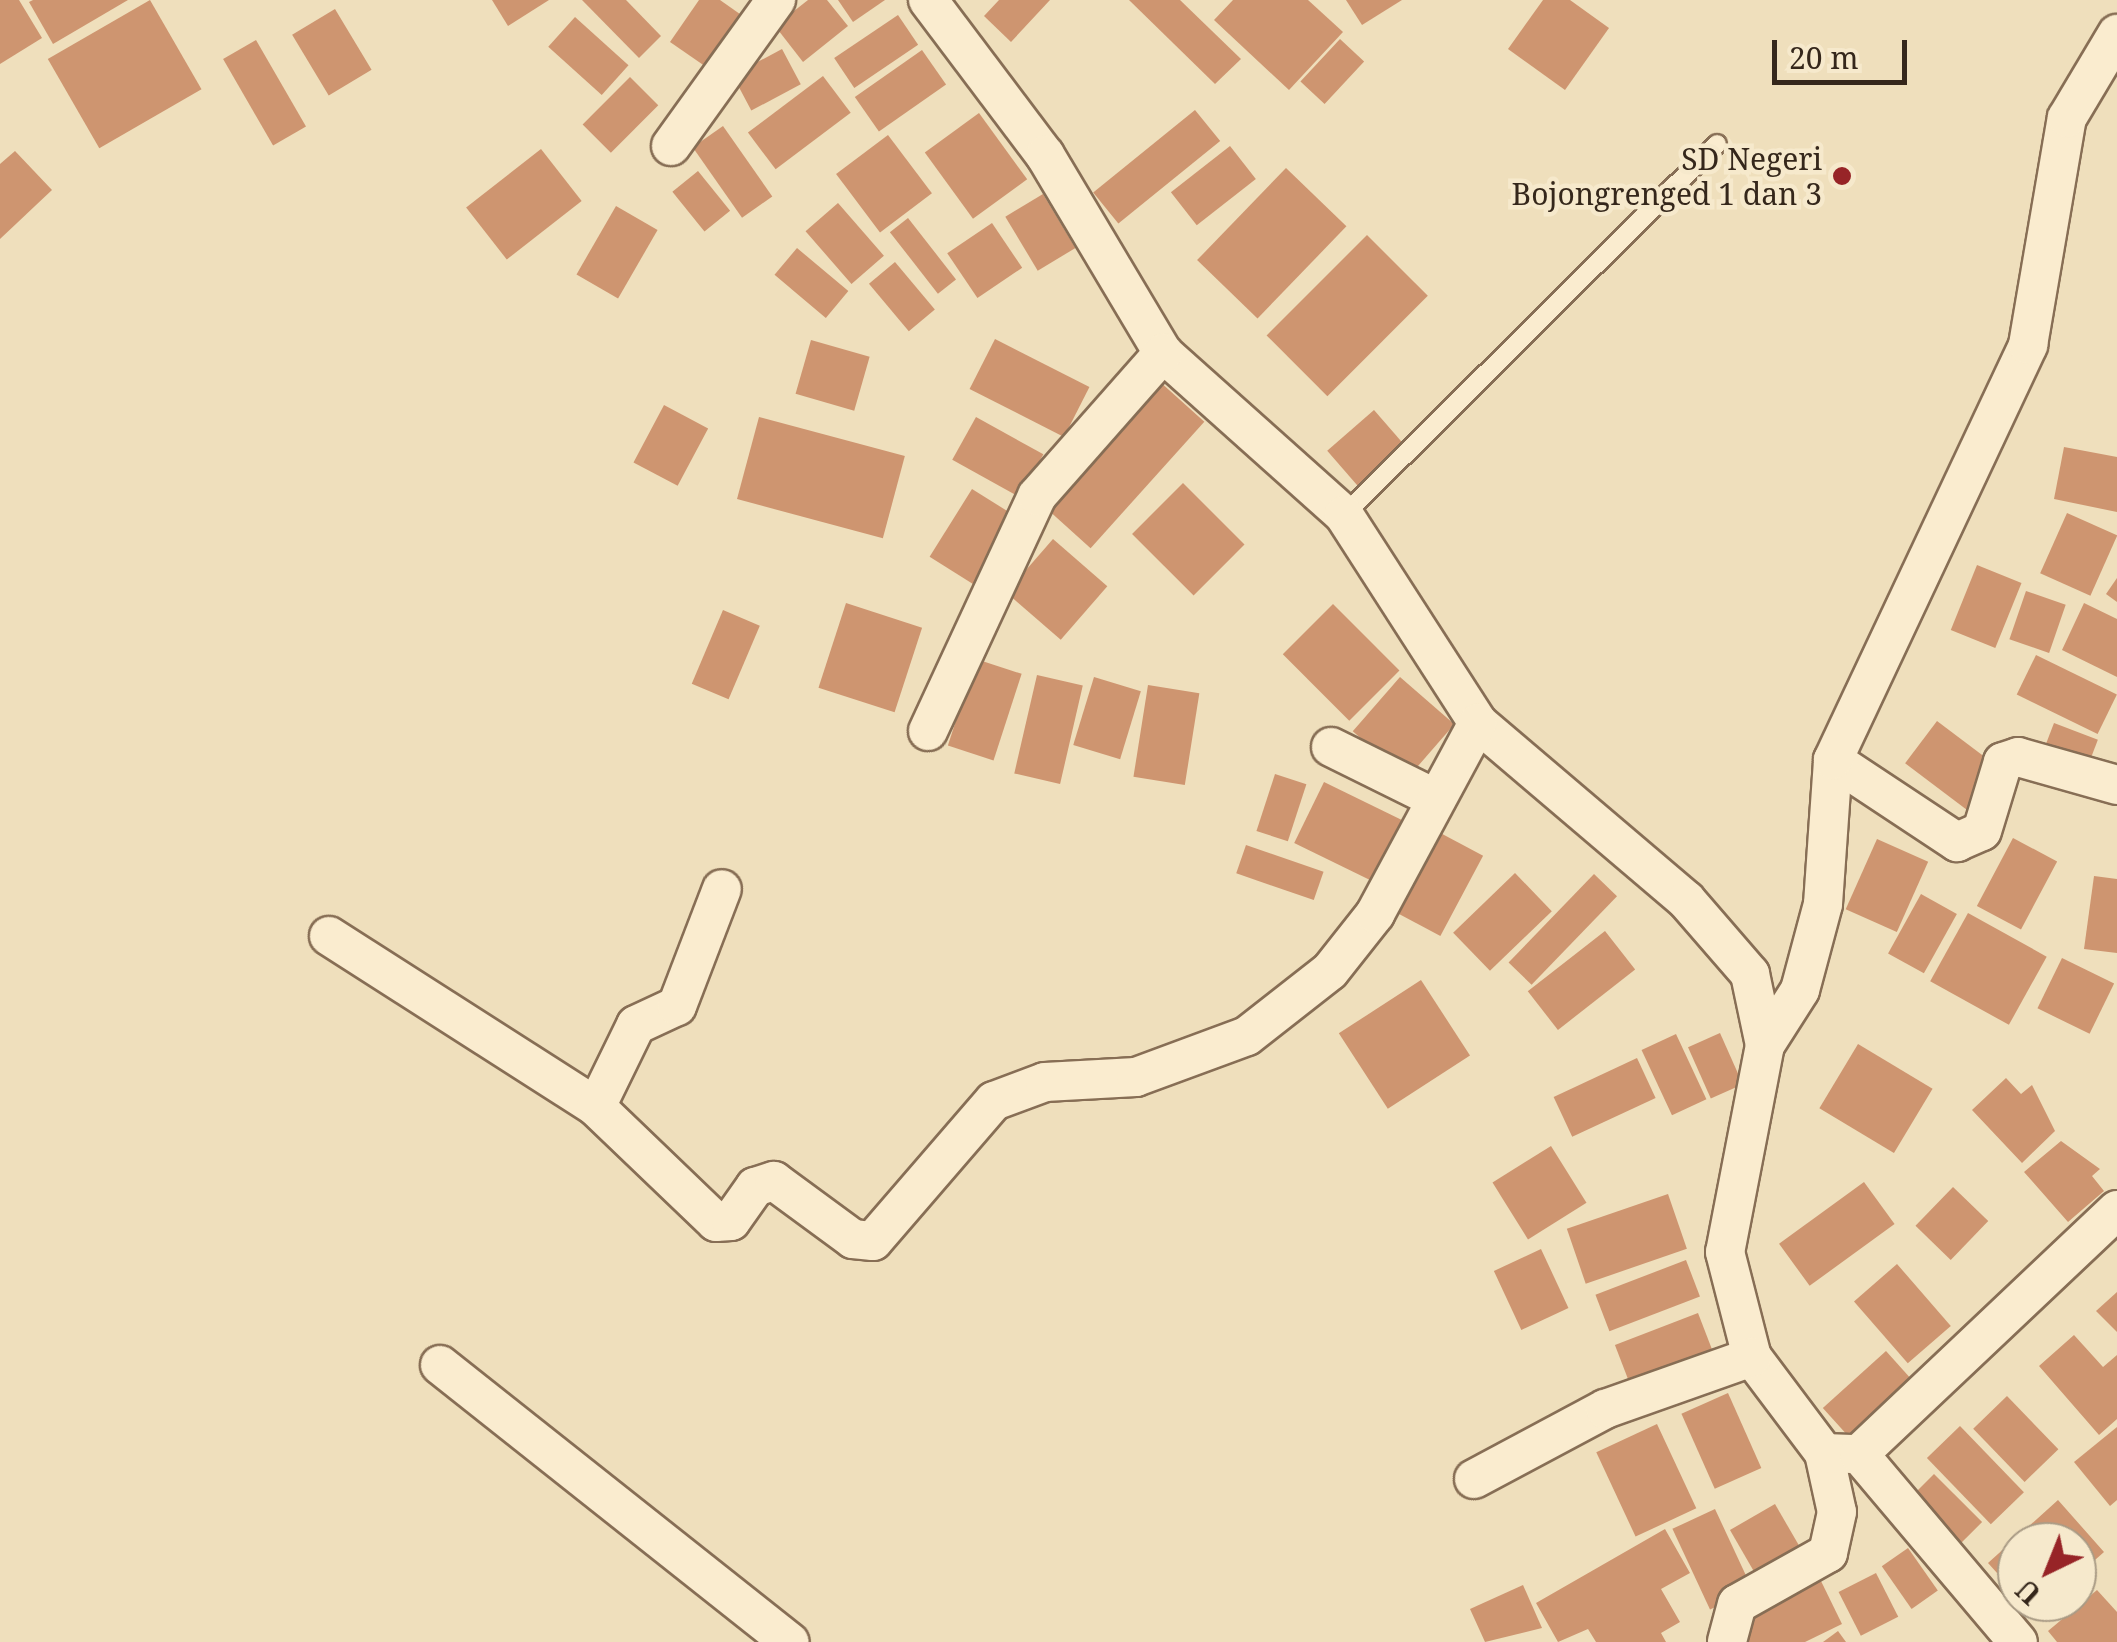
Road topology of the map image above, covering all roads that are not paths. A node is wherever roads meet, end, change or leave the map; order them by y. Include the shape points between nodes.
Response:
1 (776, 0) edge
2 (928, 0) edge
3 (2117, 34) edge
4 (1717, 144) dead end
5 (671, 146) dead end
6 (1163, 353) junction
7 (1344, 514) junction
8 (1478, 723) junction
9 (928, 730) dead end
10 (1331, 747) dead end
11 (1833, 760) junction
12 (2117, 785) edge
13 (1436, 799) junction
14 (722, 890) dead end
15 (329, 936) dead end
16 (1765, 1045) junction
17 (596, 1106) junction
18 (2117, 1210) edge
19 (1752, 1357) junction
20 (440, 1365) dead end
21 (1842, 1454) junction
22 (1474, 1479) dead end
23 (789, 1642) edge
24 (1727, 1642) edge
25 (2018, 1642) edge

1 - 5 street
2 - 6 street via 1046,155
3 - 11 street via 2067,118 2028,345
4 - 7 lane
6 - 7 street
6 - 9 street via 1037,496
7 - 8 street
8 - 13 street
8 - 16 street via 1699,915 1750,974
10 - 13 street
11 - 12 street via 1957,842 1982,831 2004,762 2018,756
11 - 16 street via 1823,904 1800,990
13 - 17 street via 1375,914 1330,972 1247,1036 1136,1077 1044,1082 994,1101 873,1241 853,1239 774,1181 755,1187 731,1220 716,1222
14 - 17 street via 677,1006 636,1025
15 - 17 street
16 - 19 street via 1725,1252
18 - 21 street
19 - 21 street
19 - 22 street via 1604,1409
20 - 23 street
21 - 24 street via 1828,1553 1737,1604
21 - 25 street

